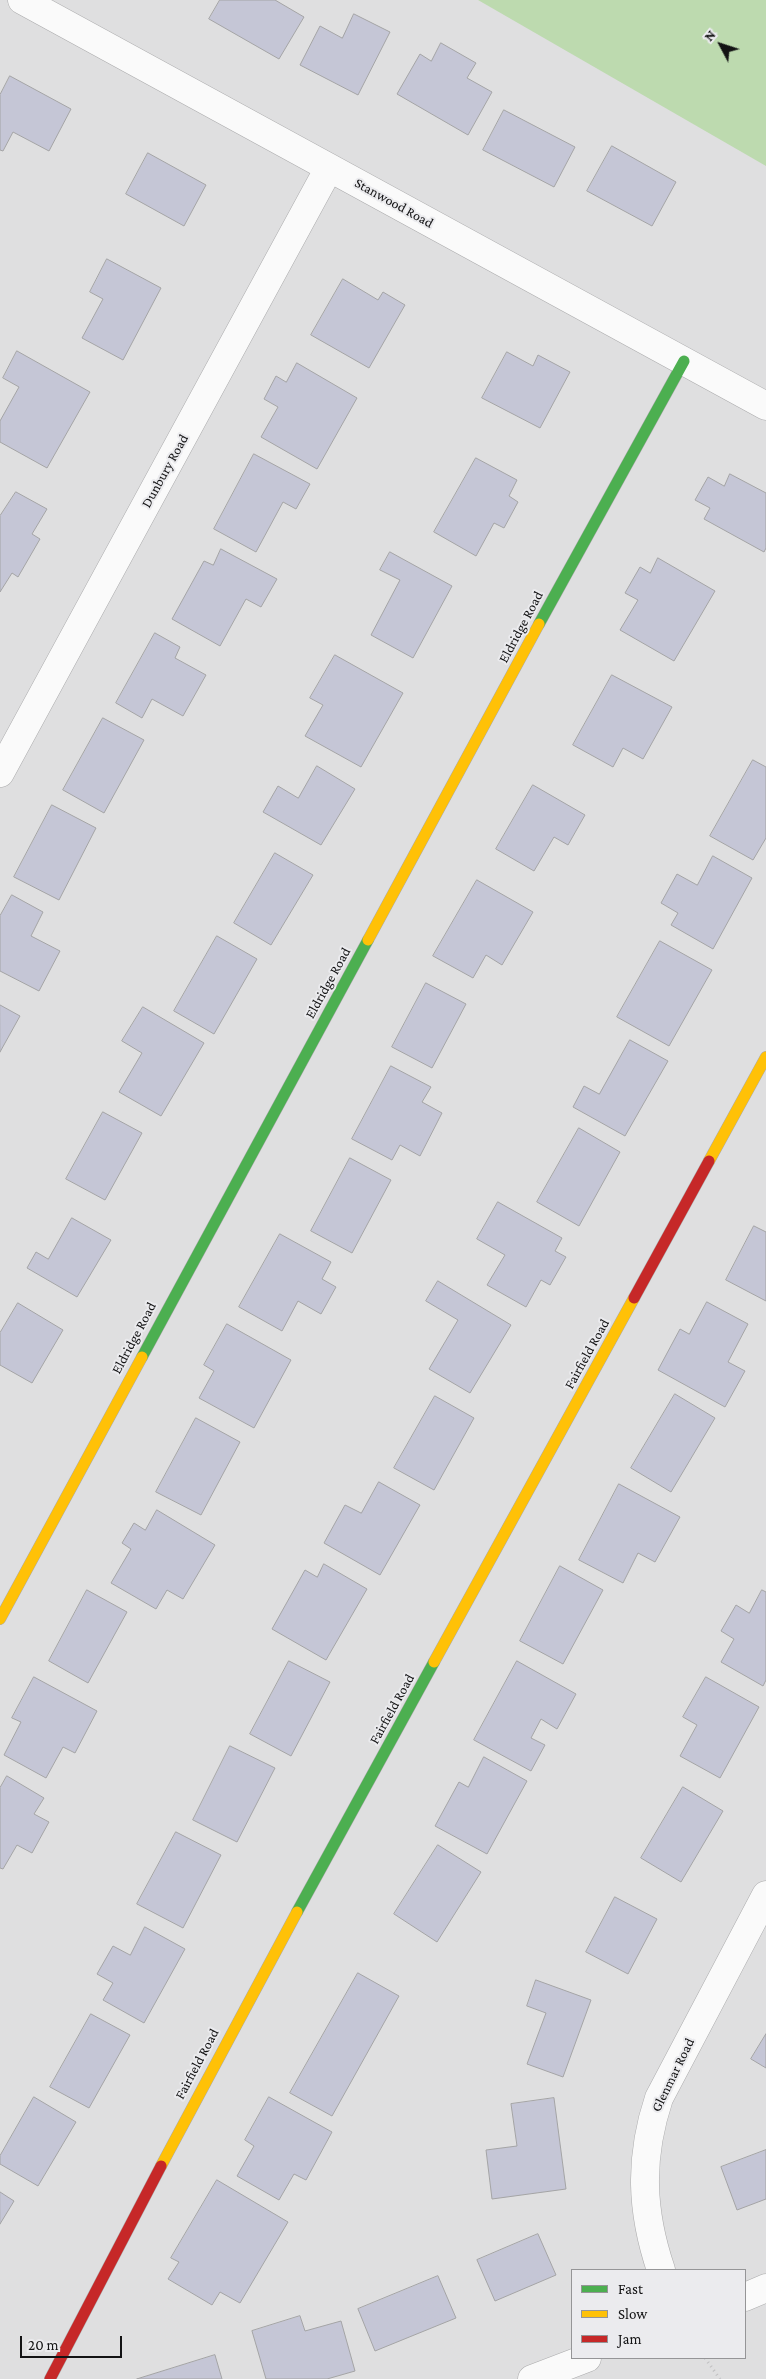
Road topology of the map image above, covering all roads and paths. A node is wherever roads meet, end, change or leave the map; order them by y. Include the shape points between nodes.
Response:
1 (22, 0) edge
2 (330, 168) junction
3 (684, 362) junction
4 (766, 406) edge
5 (0, 773) edge
6 (766, 1057) edge
7 (0, 1619) edge
8 (766, 1895) edge
9 (661, 2269) edge
10 (766, 2288) edge
11 (746, 2297) edge
12 (584, 2359) edge
13 (706, 2359) edge
14 (50, 2379) edge
15 (532, 2379) edge
16 (720, 2379) edge

1 - 2 street, Stanwood Road
2 - 3 street, Stanwood Road
2 - 5 street, Dunbury Road
3 - 4 street, Stanwood Road
3 - 7 street, Eldridge Road via 606,500
6 - 14 street, Fairfield Road via 204,2082
8 - 9 street, Glenmar Road via 658,2098 649,2126 644,2164 646,2205
10 - 11 street
12 - 15 street
13 - 16 path

